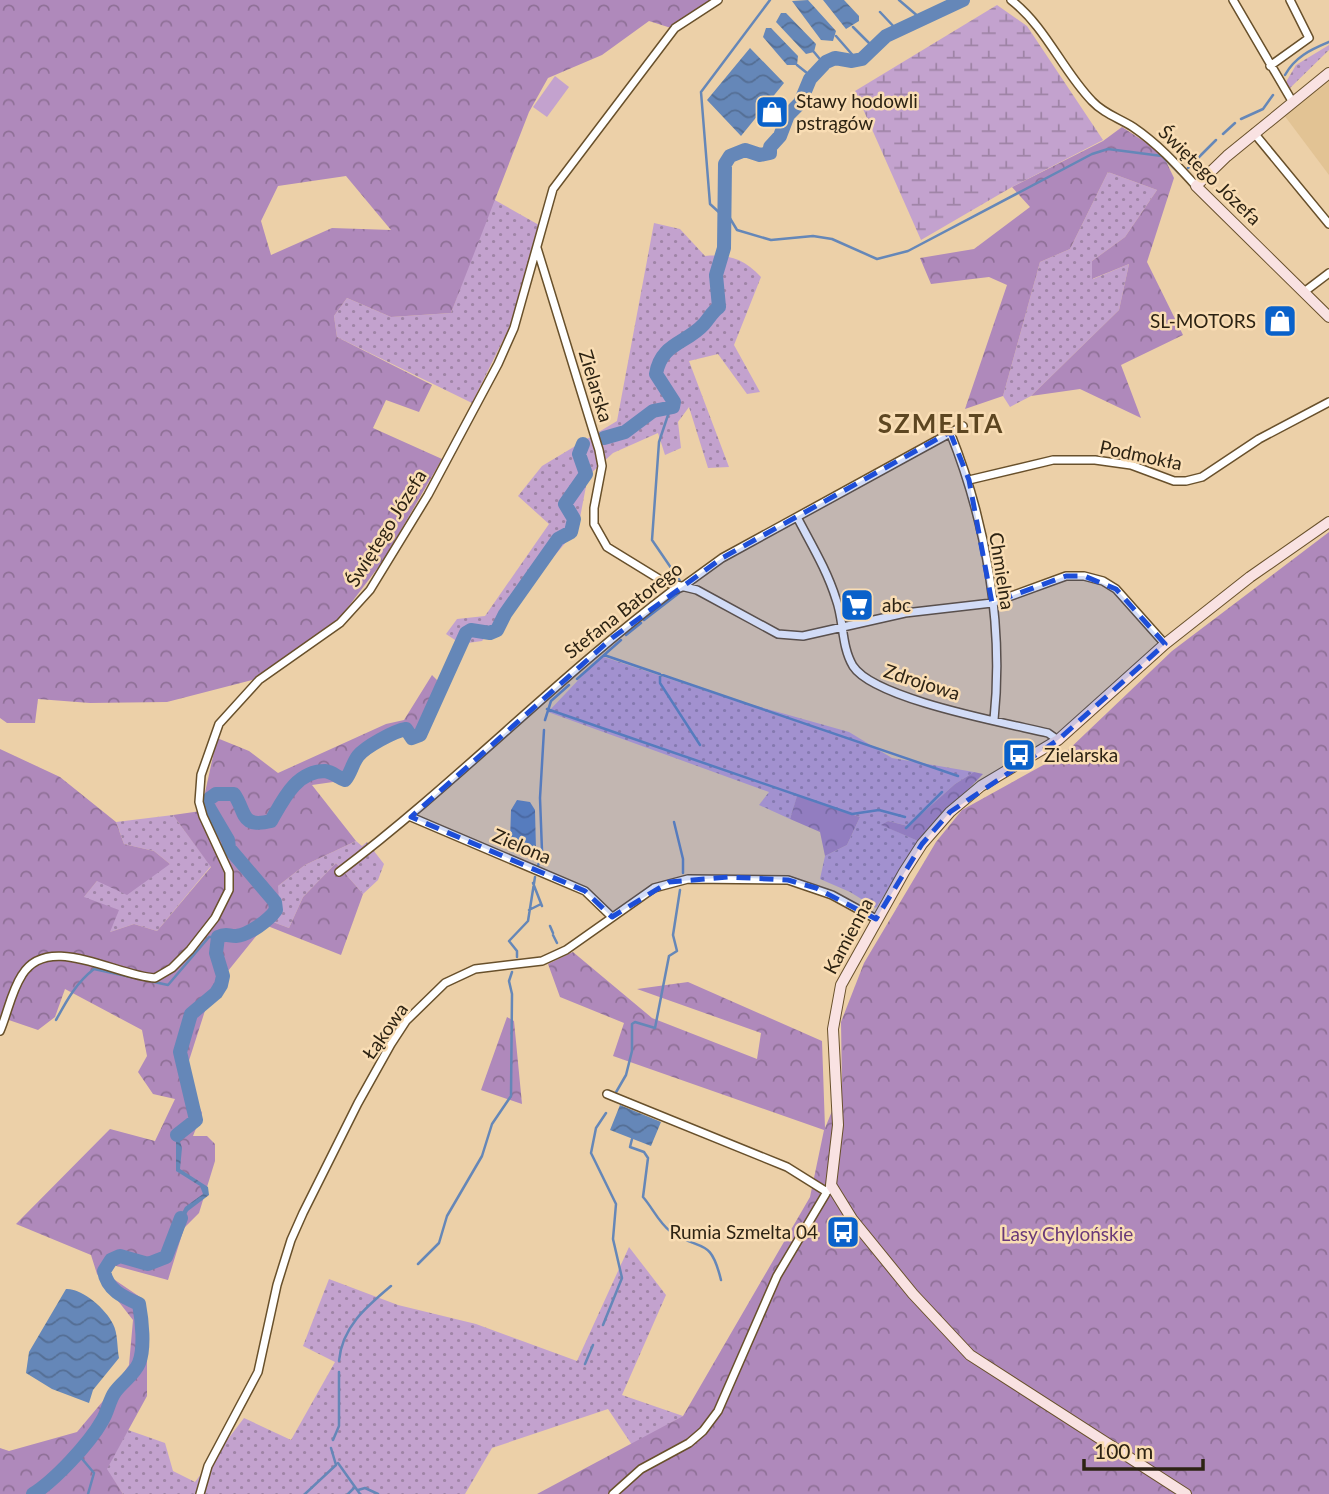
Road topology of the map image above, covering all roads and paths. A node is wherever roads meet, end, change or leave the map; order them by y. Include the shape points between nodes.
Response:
1 (718, 0) edge
2 (1011, 0) edge
3 (1233, 0) edge
4 (1290, 0) edge
5 (1270, 66) junction
6 (1329, 73) edge
7 (1292, 101) junction
8 (1254, 133) junction
9 (1196, 186) junction
10 (1329, 224) edge
11 (537, 248) junction
12 (1329, 273) edge
13 (1304, 292) junction
14 (1329, 317) edge
15 (1329, 402) edge
16 (963, 426) dead end
17 (950, 432) junction
18 (969, 480) junction
19 (796, 517) junction
20 (1329, 522) edge
21 (682, 587) junction
22 (992, 603) junction
23 (842, 625) junction
24 (1165, 644) junction
25 (994, 720) junction
26 (1058, 740) junction
27 (411, 817) junction
28 (339, 872) dead end
29 (612, 917) junction
30 (876, 919) junction
31 (0, 1031) edge
32 (607, 1094) dead end
33 (829, 1189) junction
34 (200, 1494) edge
35 (613, 1494) edge
36 (1186, 1494) edge

1 - 11 street, Świętego Józefa via 675,28 565,170 552,189
2 - 9 street, Świętego Józefa via 1031,17 1091,100 1165,151
3 - 5 street
4 - 5 street via 1309,38
5 - 7 street
6 - 7 street
7 - 8 street
8 - 9 street
8 - 10 street
9 - 13 street, Świętego Józefa
11 - 21 street, Zielarska via 599,450 602,466 594,508 598,535 607,547 664,583
11 - 31 street, Świętego Józefa via 514,328 498,364 390,560 354,609 313,644 258,680 214,736 199,789 203,817 229,872 226,901 215,918 173,968 155,978 63,956 38,959 16,985
12 - 13 street
13 - 14 street, Świętego Józefa
15 - 18 street, Podmokła via 1259,439 1202,477 1186,481 1095,460 1053,460
16 - 17 street, Stefana Batorego
17 - 18 street, Chmielna
17 - 19 street, Stefana Batorego
18 - 22 street, Chmielna
19 - 21 street, Stefana Batorego via 722,558
19 - 23 street, Zdrojowa via 827,575
20 - 24 street, Kamienna
21 - 23 street, Zielarska via 697,590 778,634 803,636
21 - 27 street, Stefana Batorego via 612,638
22 - 23 street, Zielarska
22 - 24 street, Zielarska via 1066,576 1084,576 1116,589
22 - 25 street, Chmielna via 999,672
23 - 25 street, Zdrojowa via 854,668 877,686
24 - 26 street, Kamienna
25 - 26 street, Zdrojowa via 1048,733
26 - 30 street, Kamienna via 981,786 950,811 922,844
27 - 28 street, Stefana Batorego
27 - 29 street, Zielona via 585,891
29 - 30 street, Łąkowa via 669,881 729,877 788,880 816,888
29 - 34 street, Łąkowa via 542,961 463,972 406,1021 358,1103 291,1240 258,1372 208,1466
30 - 33 street, Kamienna via 841,985 835,1007 838,1125
32 - 33 street
33 - 35 street, Kamienna via 778,1276 718,1410 703,1432 641,1469
33 - 36 street via 913,1294 970,1355

